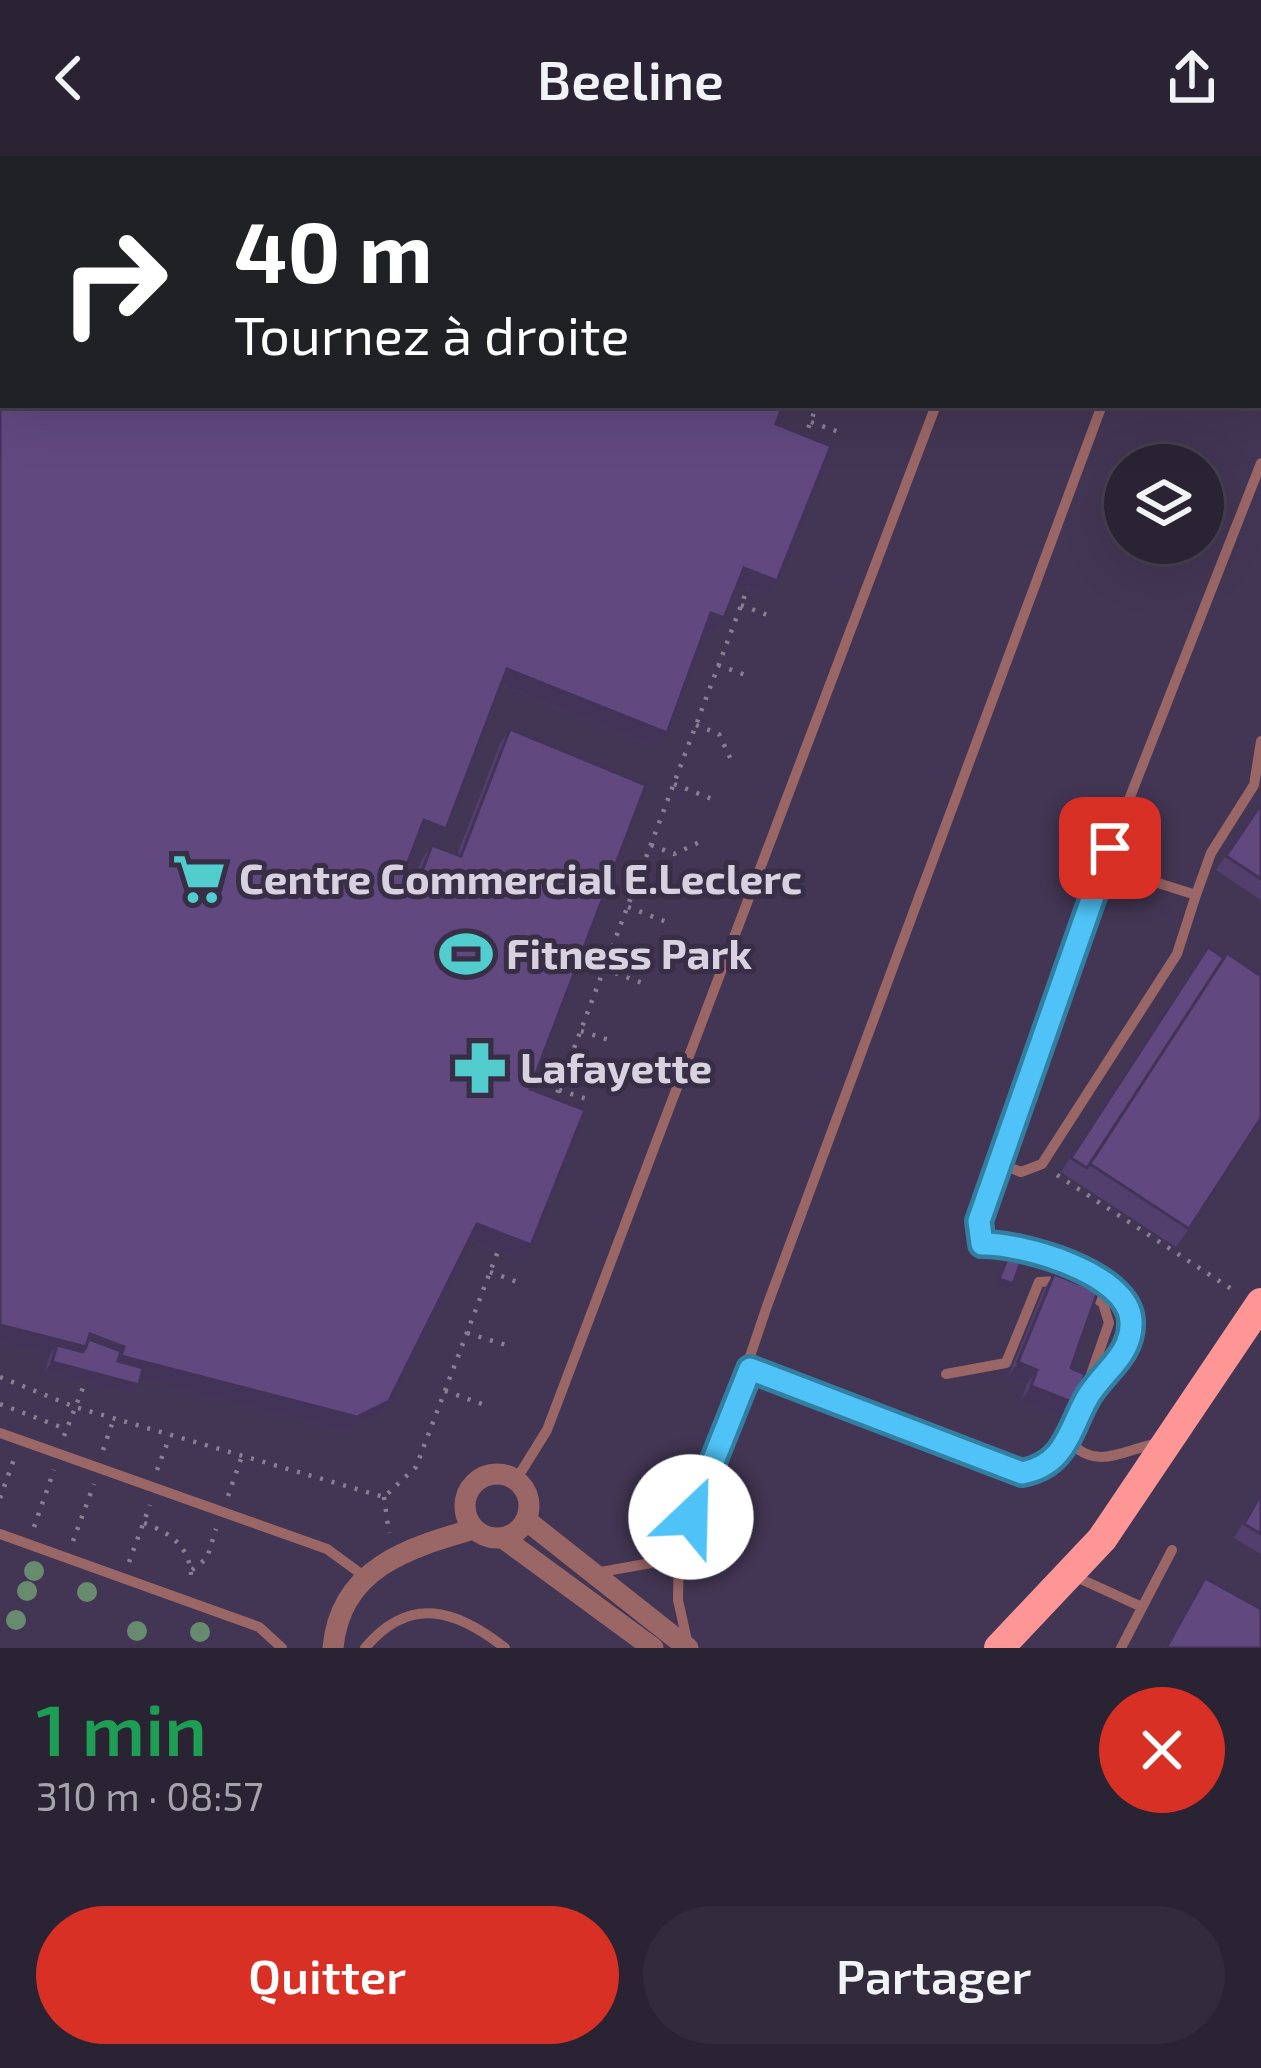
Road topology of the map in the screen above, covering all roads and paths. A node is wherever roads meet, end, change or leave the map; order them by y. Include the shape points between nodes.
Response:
1 (816, 408) edge
2 (935, 408) edge
3 (1101, 408) edge
4 (811, 422) junction
5 (839, 431) dead end
6 (799, 452) edge
7 (1261, 463) edge
8 (748, 587) edge
9 (741, 605) junction
10 (770, 616) dead end
11 (718, 665) junction
12 (748, 676) dead end
13 (696, 725) junction
14 (1261, 741) edge
15 (732, 762) dead end
16 (674, 784) junction
17 (712, 799) dead end
18 (704, 840) dead end
19 (651, 845) junction
20 (1099, 876) junction
21 (1196, 895) junction
22 (628, 907) junction
23 (668, 923) dead end
24 (604, 968) junction
25 (645, 984) dead end
26 (581, 1031) junction
27 (609, 1040) dead end
28 (559, 1090) junction
29 (586, 1100) dead end
30 (549, 1114) edge
31 (996, 1162) junction
32 (1042, 1164) junction
33 (498, 1251) edge
34 (490, 1272) junction
35 (517, 1282) dead end
36 (1260, 1305) edge
37 (467, 1333) junction
38 (506, 1345) dead end
39 (91, 1368) edge
40 (750, 1369) junction
41 (946, 1374) dead end
42 (0, 1377) edge
43 (445, 1391) junction
44 (1088, 1395) junction
45 (0, 1404) edge
46 (482, 1404) dead end
47 (75, 1408) junction
48 (114, 1419) junction
49 (66, 1429) junction
50 (0, 1433) edge
51 (1068, 1439) junction
52 (1168, 1441) junction
53 (60, 1455) junction
54 (99, 1469) junction
55 (517, 1480) junction
56 (526, 1520) junction
57 (143, 1522) dead end
58 (474, 1529) junction
59 (0, 1534) edge
60 (503, 1538) junction
61 (679, 1542) junction
62 (27, 1544) junction
63 (1172, 1550) dead end
64 (66, 1557) junction
65 (592, 1573) junction
66 (1071, 1575) junction
67 (364, 1576) junction
68 (185, 1600) junction
69 (1142, 1607) junction
70 (999, 1646) edge
71 (282, 1648) edge
72 (333, 1648) edge
73 (365, 1648) edge
74 (506, 1648) edge
75 (653, 1648) edge
76 (688, 1648) edge
77 (1121, 1648) edge

1 - 4 path
2 - 55 lane via 548,1430
3 - 40 lane
4 - 5 path
4 - 6 path
7 - 20 lane
8 - 9 path
9 - 10 path
9 - 11 path
11 - 12 path
11 - 13 path
13 - 15 path via 719,734
13 - 16 path
14 - 21 lane via 1254,784 1211,853
16 - 17 path
16 - 19 path
18 - 19 path via 674,854
19 - 22 path
20 - 21 lane via 1120,871
20 - 31 lane
21 - 32 lane via 1178,954
22 - 23 path
22 - 24 path
24 - 25 path
24 - 26 path
26 - 27 path
26 - 28 path
28 - 29 path
28 - 30 path
31 - 32 lane via 1022,1172
31 - 44 lane via 979,1221 982,1244 1016,1243 1126,1301 1132,1322 1119,1361
32 - 36 path
33 - 34 path
34 - 35 path
34 - 37 path
36 - 52 main road
37 - 38 path
37 - 43 path
39 - 47 path
40 - 51 lane via 1022,1473 1045,1468
40 - 61 lane
41 - 44 lane via 1006,1363 1039,1282 1048,1279 1103,1303 1109,1323
42 - 47 path
43 - 46 path
43 - 48 path via 416,1467 384,1498
44 - 51 lane
45 - 49 path
47 - 48 path
47 - 49 path
48 - 54 path
49 - 53 path
50 - 53 lane
51 - 52 lane via 1082,1456 1100,1461
52 - 66 main road
53 - 54 lane
53 - 62 path
54 - 64 path
54 - 67 lane via 327,1549
55 - 56 street via 528,1498
55 - 58 street via 496,1474 476,1481 465,1510
56 - 60 street
56 - 65 street
57 - 68 path via 188,1555
58 - 60 street
58 - 67 street via 393,1557
59 - 62 lane
60 - 75 street
61 - 65 lane via 651,1563
61 - 76 lane
62 - 64 lane
63 - 69 lane
64 - 68 lane
65 - 76 street
66 - 69 lane
66 - 70 main road
67 - 72 street via 338,1617
68 - 71 lane via 259,1627
69 - 77 lane
73 - 74 lane via 410,1613 448,1614

